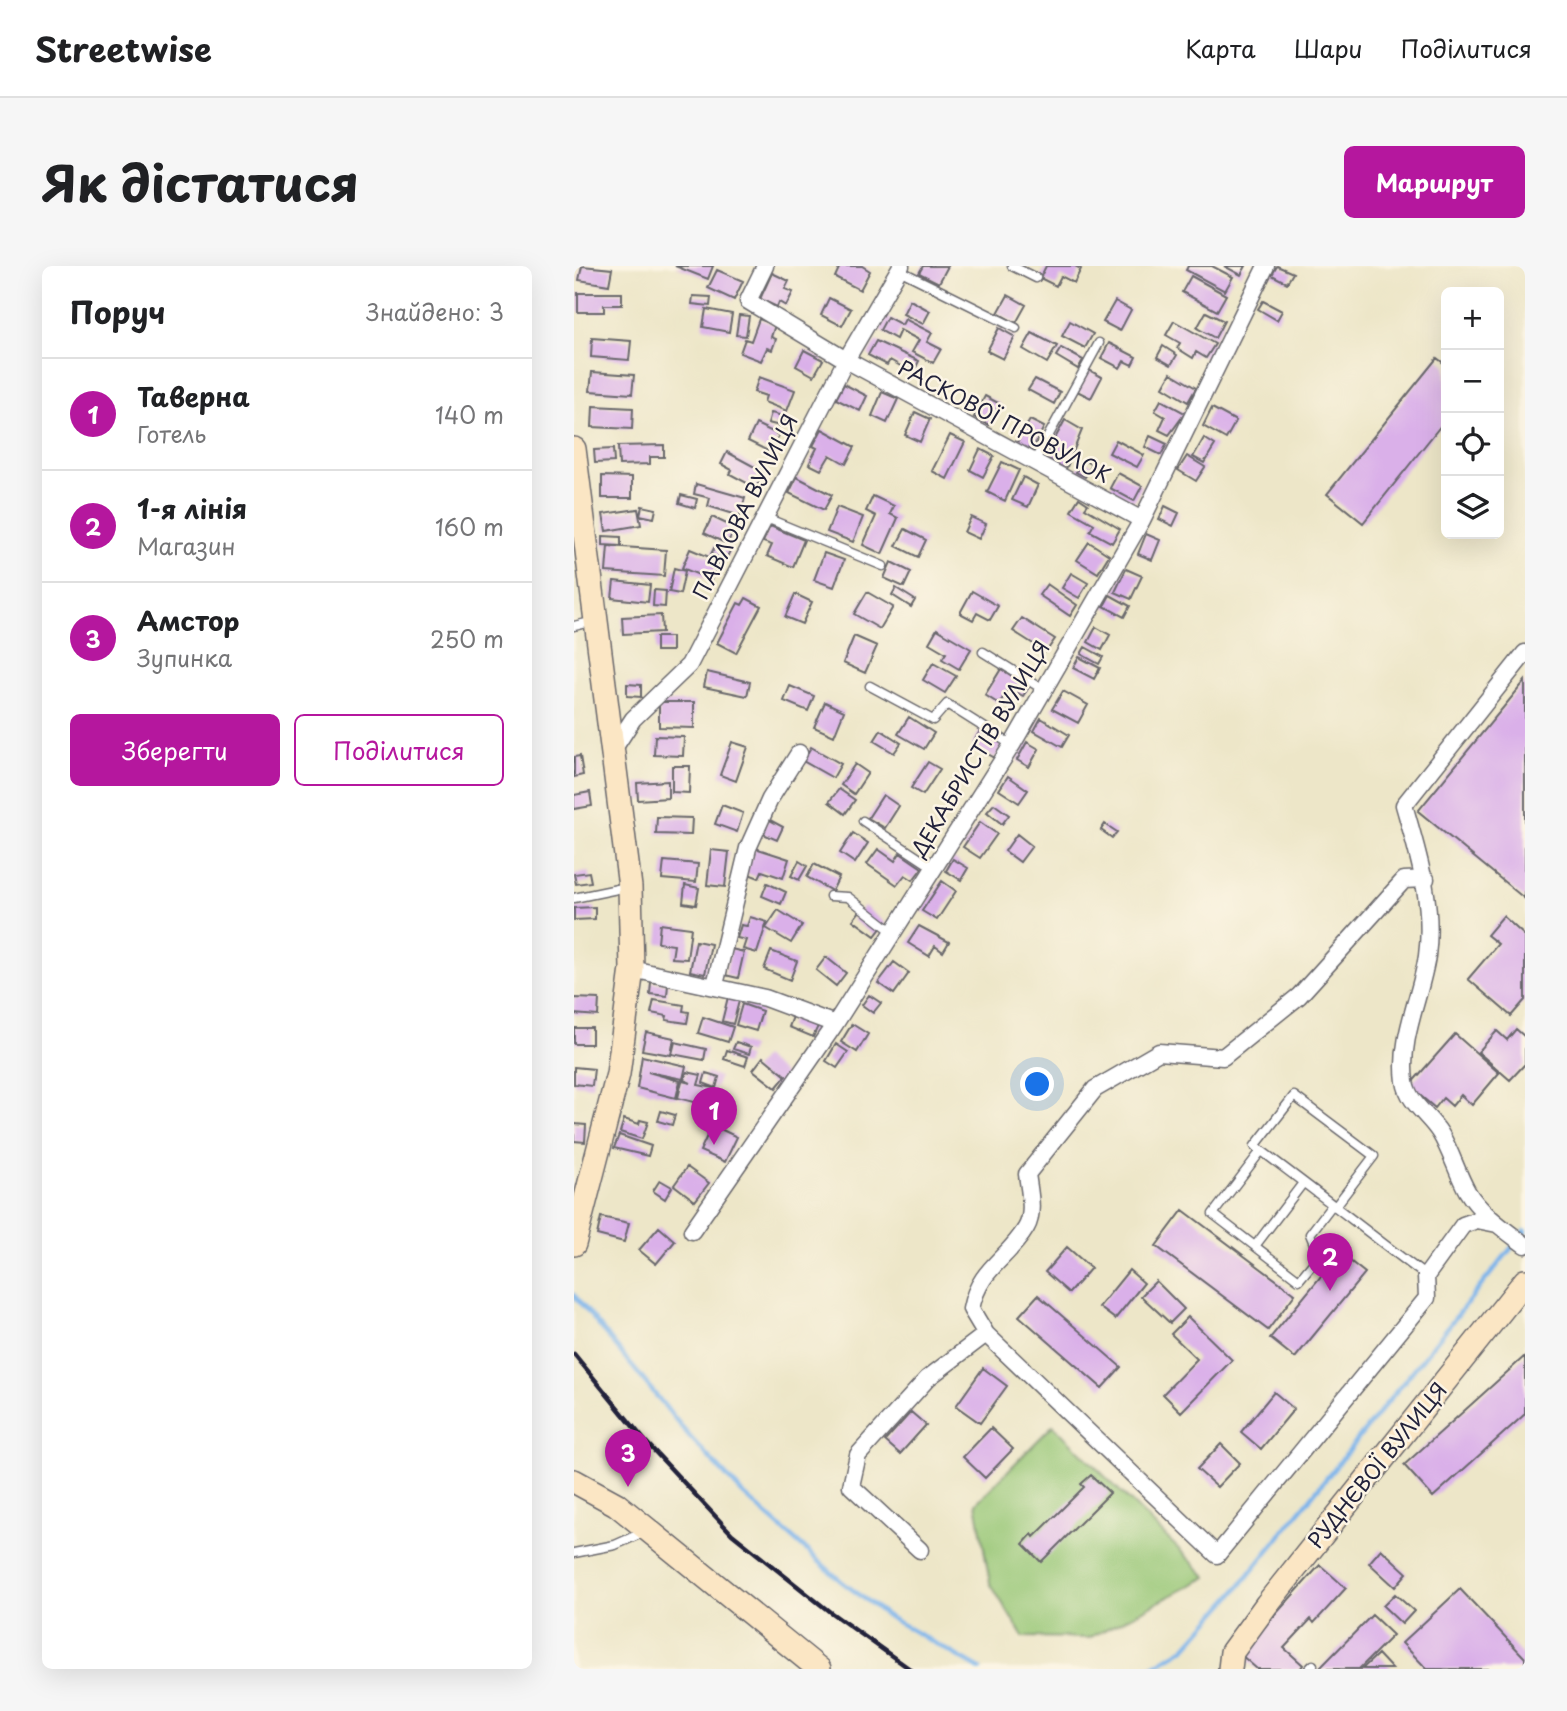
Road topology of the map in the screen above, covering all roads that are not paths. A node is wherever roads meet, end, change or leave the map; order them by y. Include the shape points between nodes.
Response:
1 (765, 266) edge
2 (1012, 266) edge
3 (1266, 266) edge
4 (900, 268) edge
5 (1036, 278) dead end
6 (1016, 328) dead end
7 (1099, 342) dead end
8 (846, 360) junction
9 (574, 449) edge
10 (574, 456) edge
11 (1034, 462) junction
12 (578, 510) edge
13 (764, 517) junction
14 (1142, 520) junction
15 (580, 559) edge
16 (883, 566) dead end
17 (584, 623) edge
18 (983, 652) dead end
19 (1525, 653) edge
20 (870, 686) dead end
21 (1044, 690) junction
22 (1012, 745) junction
23 (611, 753) junction
24 (799, 753) dead end
25 (863, 821) dead end
26 (934, 868) junction
27 (1426, 879) junction
28 (630, 887) junction
29 (830, 896) dead end
30 (574, 898) edge
31 (894, 932) junction
32 (632, 969) junction
33 (715, 985) junction
34 (835, 1024) junction
35 (1261, 1151) junction
36 (1303, 1183) junction
37 (1333, 1206) junction
38 (1497, 1224) junction
39 (692, 1231) dead end
40 (574, 1244) edge
41 (1525, 1245) edge
42 (1255, 1246) junction
43 (1426, 1276) junction
44 (1525, 1281) edge
45 (986, 1334) junction
46 (574, 1481) edge
47 (649, 1530) junction
48 (920, 1550) dead end
49 (574, 1553) edge
50 (1231, 1660) edge
51 (819, 1669) edge

1 - 8 street, РАСКОВОЇ ПРОВУЛОК via 748,301
2 - 5 lane
3 - 14 street, ДЕКАБРИСТІВ ВУЛИЦЯ
4 - 6 lane
4 - 8 street, ПАВЛОВА ВУЛИЦЯ
7 - 11 lane
8 - 11 street, РАСКОВОЇ ПРОВУЛОК
8 - 13 street, ПАВЛОВА ВУЛИЦЯ
9 - 10 street
10 - 12 street
11 - 14 street, РАСКОВОЇ ПРОВУЛОК
12 - 15 street
13 - 16 lane
13 - 23 street, ПАВЛОВА ВУЛИЦЯ via 689,665 633,719
14 - 21 street, ДЕКАБРИСТІВ ВУЛИЦЯ
15 - 17 street
17 - 23 street
18 - 21 lane
19 - 27 street via 1404,805
20 - 22 lane via 933,720 947,704
21 - 22 street, ДЕКАБРИСТІВ ВУЛИЦЯ
22 - 26 street, ДЕКАБРИСТІВ ВУЛИЦЯ
23 - 28 street
24 - 33 street via 770,799 748,848
25 - 26 lane
26 - 31 street, ДЕКАБРИСТІВ ВУЛИЦЯ
27 - 38 street via 1427,957 1409,1031 1404,1077 1407,1089 1440,1132 1468,1193
27 - 45 street via 1404,880 1299,996 1223,1056 1159,1052 1095,1089 1027,1174 1031,1209 1027,1227 975,1288 971,1309
28 - 30 lane
28 - 32 street
29 - 31 lane via 848,897
31 - 34 street, ДЕКАБРИСТІВ ВУЛИЦЯ
32 - 33 street
32 - 40 street via 618,1074
33 - 34 street
34 - 39 street, ДЕКАБРИСТІВ ВУЛИЦЯ
35 - 36 lane
35 - 37 lane via 1255,1146 1294,1096 1374,1156
35 - 42 lane via 1213,1214
36 - 37 lane
36 - 42 lane
37 - 42 lane via 1310,1234 1320,1256 1299,1280
37 - 43 lane
38 - 41 street
38 - 43 street via 1477,1220 1462,1225
43 - 45 street via 1427,1298 1217,1555
44 - 50 street, РУДНЄВОЇ ВУЛИЦЯ
45 - 48 street via 928,1378 858,1455 851,1486
46 - 47 street via 616,1504
47 - 49 lane via 615,1545
47 - 51 street

